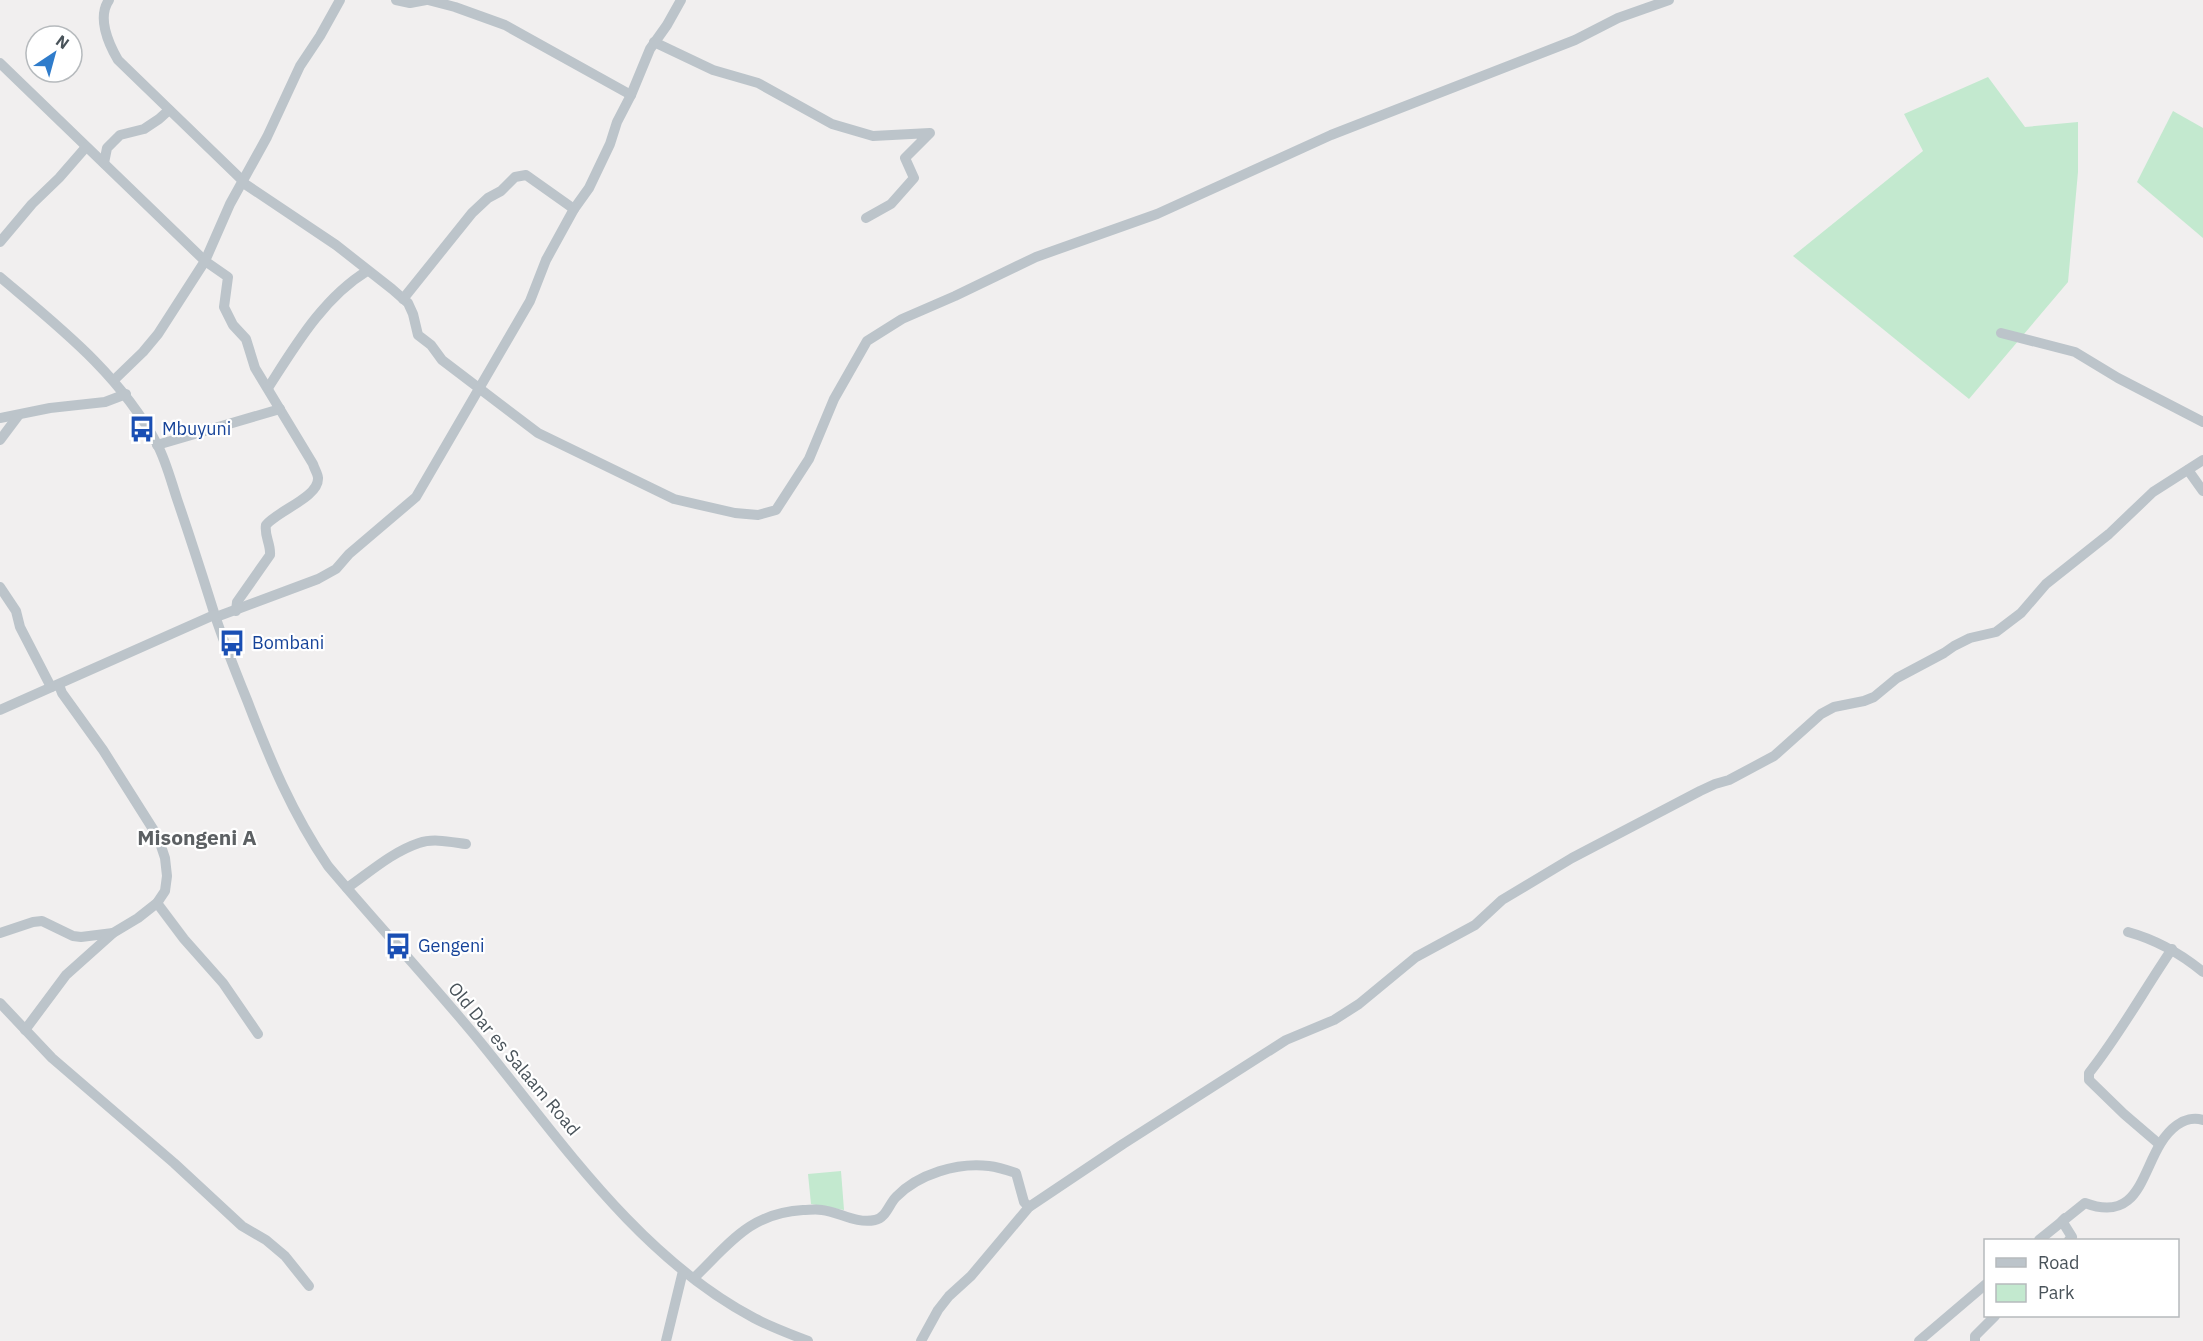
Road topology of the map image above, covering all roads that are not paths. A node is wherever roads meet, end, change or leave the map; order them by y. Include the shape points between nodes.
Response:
1 (109, 0) edge
2 (339, 0) edge
3 (396, 0) edge
4 (427, 0) edge
5 (681, 0) edge
6 (1669, 0) edge
7 (654, 42) junction
8 (0, 63) edge
9 (631, 95) junction
10 (169, 110) junction
11 (86, 147) junction
12 (104, 164) junction
13 (242, 181) junction
14 (574, 209) junction
15 (866, 218) dead end
16 (0, 242) edge
17 (206, 261) junction
18 (367, 271) junction
19 (0, 277) edge
20 (403, 299) junction
21 (2001, 333) dead end
22 (114, 380) junction
23 (478, 386) junction
24 (268, 388) junction
25 (126, 394) junction
26 (280, 409) junction
27 (18, 416) junction
28 (0, 418) edge
29 (2203, 423) edge
30 (0, 440) edge
31 (157, 444) junction
32 (2203, 460) edge
33 (2188, 470) junction
34 (2203, 491) edge
35 (0, 587) edge
36 (236, 611) junction
37 (215, 616) junction
38 (55, 686) junction
39 (1, 707) edge
40 (466, 844) dead end
41 (347, 888) junction
42 (157, 903) junction
43 (2128, 932) dead end
44 (0, 933) edge
45 (113, 933) junction
46 (2172, 949) junction
47 (2203, 972) edge
48 (0, 1003) edge
49 (25, 1030) junction
50 (258, 1034) dead end
51 (2203, 1120) edge
52 (2159, 1144) junction
53 (1029, 1208) junction
54 (2062, 1221) junction
55 (2040, 1239) edge
56 (2069, 1239) edge
57 (683, 1271) junction
58 (694, 1278) junction
59 (309, 1286) dead end
60 (1984, 1286) edge
61 (1994, 1317) edge
62 (666, 1341) edge
63 (808, 1341) edge
64 (921, 1341) edge
65 (1919, 1341) edge
66 (1975, 1341) edge

1 - 10 street via 102,17 110,47 118,60
2 - 13 street via 300,66
3 - 4 street
4 - 9 street via 505,25
5 - 7 street
6 - 23 street via 1331,135 1156,214 1036,257 902,319 867,341 834,399 809,459 776,510 758,516 674,500 538,433
7 - 9 street
7 - 15 street via 712,69 758,83 832,124 873,136 930,133 905,158 914,178 891,204
8 - 11 street
9 - 14 street via 589,188
10 - 12 street via 144,129 120,135 107,148
10 - 13 street
11 - 12 street
11 - 16 street
12 - 17 street
13 - 17 street
13 - 18 street
14 - 20 street via 526,174 515,177 472,213
14 - 23 street via 546,260 530,301
17 - 22 street via 158,334
17 - 24 street via 228,277 224,308 246,339 255,368
18 - 20 street
18 - 24 street via 353,280 307,328
19 - 22 street, Old Dar es Salaam Road via 80,345
20 - 23 street via 413,315 418,335 442,360
21 - 29 street via 2075,352
22 - 25 street, Old Dar es Salaam Road
23 - 36 street via 416,497 336,569
24 - 26 street
25 - 27 street via 105,402
25 - 31 street, Old Dar es Salaam Road
26 - 31 street
26 - 36 street via 318,478 304,498 266,525 270,555 237,602
27 - 28 street
27 - 30 street
31 - 37 street, Old Dar es Salaam Road
32 - 33 street
33 - 34 street
33 - 53 street via 2153,492 2109,534 2046,584 2021,614 1996,632 1954,646 1897,678 1874,697 1834,707 1774,756 1572,858 1502,900 1461,935 1416,957 1359,1004 1334,1020 1287,1040
35 - 38 street
36 - 37 street
37 - 38 street
37 - 41 street, Old Dar es Salaam Road via 283,790 311,841
38 - 39 street
38 - 42 street via 103,750 158,837 167,876 165,891
40 - 41 street via 420,843 384,861
41 - 57 street, Old Dar es Salaam Road via 602,1191
42 - 45 street
42 - 50 street via 223,983
43 - 46 street
44 - 45 street via 42,921 73,936
45 - 49 street via 66,975
46 - 47 street
46 - 52 street via 2089,1080
48 - 49 street
49 - 59 street via 242,1226 285,1256
51 - 52 street via 2183,1120
52 - 54 street via 2128,1202 2106,1208 2085,1203
53 - 58 street via 1016,1173 988,1166 947,1169 906,1189 878,1220 863,1221 821,1210 765,1216 748,1226
53 - 64 street via 949,1296
54 - 55 street
54 - 56 street via 2072,1237
57 - 58 street, Old Dar es Salaam Road
57 - 62 street
58 - 63 street, Old Dar es Salaam Road via 753,1317
60 - 65 street
61 - 66 street via 1975,1336

